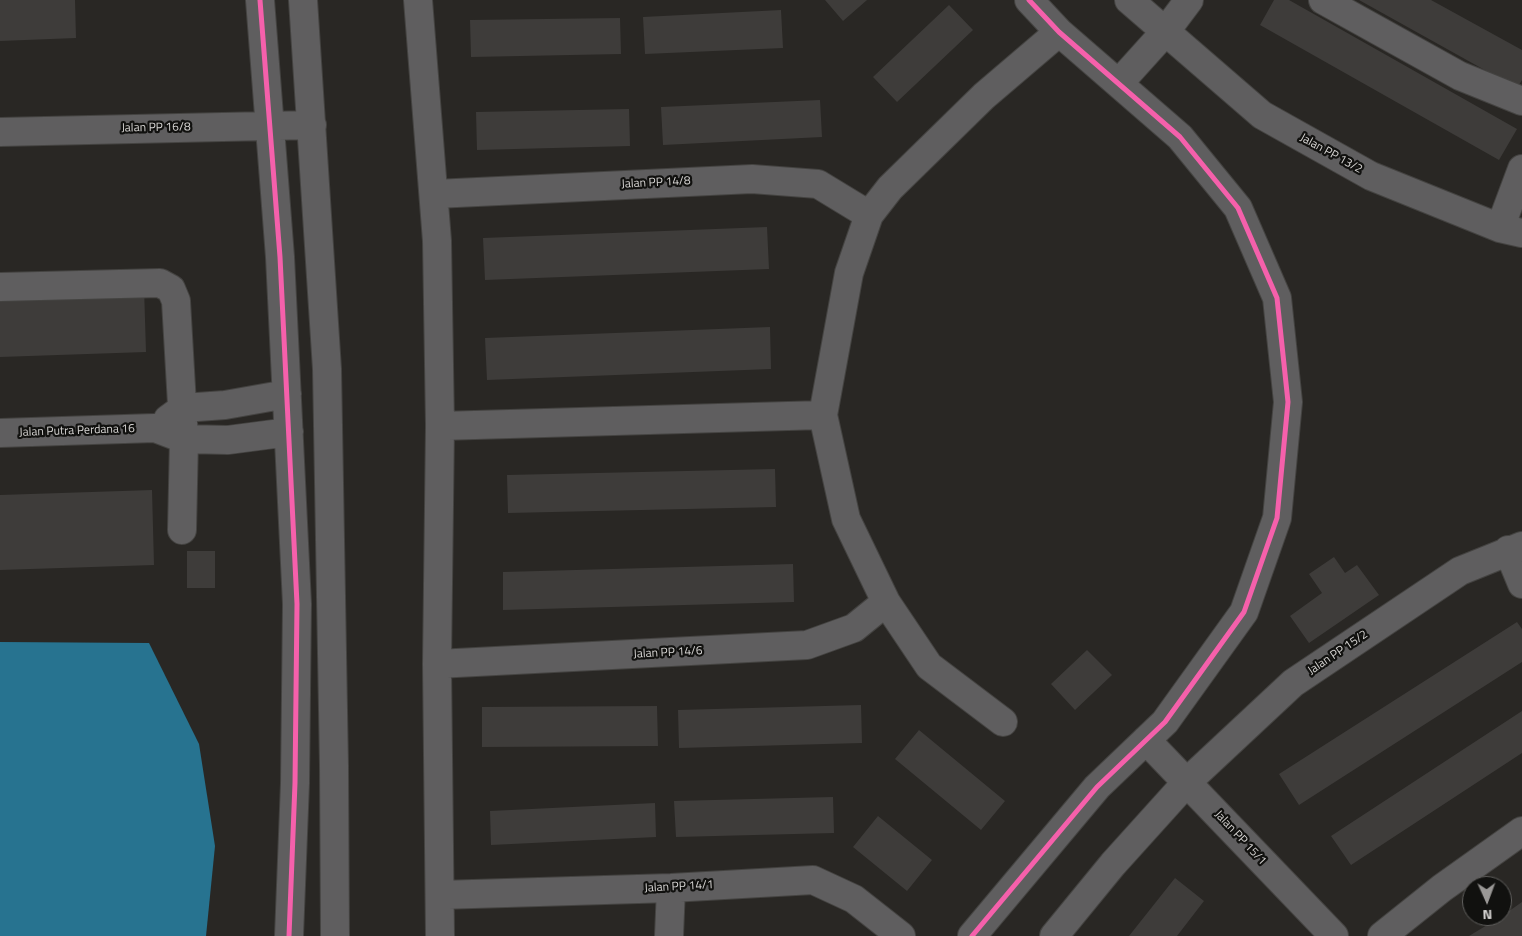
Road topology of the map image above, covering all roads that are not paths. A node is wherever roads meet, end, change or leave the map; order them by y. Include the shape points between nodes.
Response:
1 (260, 0) edge
2 (303, 0) edge
3 (418, 0) edge
4 (1029, 0) edge
5 (1129, 0) edge
6 (1189, 0) edge
7 (1323, 0) edge
8 (1059, 32) junction
9 (1165, 32) junction
10 (1119, 83) junction
11 (1522, 101) edge
12 (312, 125) junction
13 (270, 126) junction
14 (0, 132) edge
15 (1522, 169) edge
16 (435, 194) junction
17 (869, 215) junction
18 (1511, 230) edge
19 (0, 287) edge
20 (327, 369) junction
21 (287, 394) junction
22 (183, 408) junction
23 (823, 415) junction
24 (440, 426) junction
25 (155, 428) junction
26 (289, 432) junction
27 (0, 433) edge
28 (184, 439) junction
29 (182, 530) dead end
30 (1515, 548) edge
31 (1522, 584) edge
32 (886, 602) junction
33 (438, 664) junction
34 (1003, 722) dead end
35 (1146, 740) junction
36 (1187, 782) junction
37 (1522, 831) edge
38 (671, 888) junction
39 (440, 895) junction
40 (289, 936) edge
41 (334, 936) edge
42 (440, 936) edge
43 (669, 936) edge
44 (901, 936) edge
45 (972, 936) edge
46 (1054, 936) edge
47 (1334, 936) edge
48 (1382, 936) edge

1 - 13 street
2 - 12 street
3 - 16 street
4 - 8 street
5 - 9 street, Jalan PP 13/2
6 - 9 street
7 - 11 street via 1460,76
8 - 10 street
8 - 17 street via 984,96 890,188
9 - 10 street
9 - 18 street, Jalan PP 13/2 via 1262,115 1371,176
10 - 35 street via 1180,138 1238,208 1276,298 1288,402 1277,518 1244,612 1165,722
12 - 13 street, Jalan PP 16/8
12 - 20 street
13 - 14 street, Jalan PP 16/8
13 - 21 street
15 - 18 street
16 - 17 street, Jalan PP 14/8 via 752,179 818,184
16 - 24 street
17 - 23 street via 849,273
19 - 22 street via 160,283 171,289 176,301
20 - 26 street
20 - 41 street
21 - 22 street via 225,405
21 - 26 street
22 - 25 street
22 - 28 street
23 - 24 street
23 - 32 street via 846,519
24 - 33 street
25 - 27 street, Jalan Putra Perdana 16
25 - 28 street, Jalan Putra Perdana 16
26 - 28 street, Jalan Putra Perdana 16 via 228,440
26 - 40 street via 297,604
28 - 29 street
30 - 31 street
30 - 36 street, Jalan PP 15/2 via 1460,571 1293,683
32 - 33 street, Jalan PP 14/6 via 854,628 807,645
32 - 34 street via 928,666
33 - 39 street
35 - 36 street, Jalan PP 15/1
35 - 45 street via 1098,787
36 - 46 street, Jalan PP 15/2
36 - 47 street, Jalan PP 15/1
37 - 48 street
38 - 39 street, Jalan PP 14/1
38 - 43 street
38 - 44 street, Jalan PP 14/1 via 813,880 854,899
39 - 42 street

